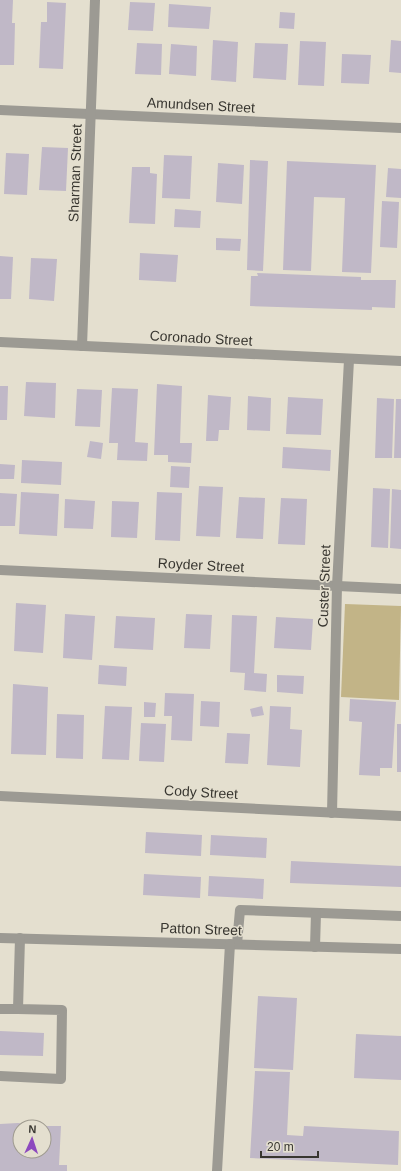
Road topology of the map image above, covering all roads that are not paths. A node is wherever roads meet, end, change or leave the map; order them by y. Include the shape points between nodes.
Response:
1 (96, 0) edge
2 (0, 110) edge
3 (91, 114) junction
4 (401, 128) edge
5 (0, 342) edge
6 (82, 346) junction
7 (349, 360) junction
8 (401, 361) edge
9 (0, 570) edge
10 (337, 586) junction
11 (401, 589) edge
12 (0, 796) edge
13 (332, 813) junction
14 (401, 816) edge
15 (316, 913) junction
16 (401, 916) edge
17 (0, 938) edge
18 (20, 938) junction
19 (234, 944) junction
20 (315, 947) junction
21 (401, 949) edge
22 (0, 1009) edge
23 (18, 1009) junction
24 (0, 1076) edge
25 (217, 1171) edge

1 - 3 street, Sharman Street
2 - 3 street, Amundsen Street
3 - 4 street, Amundsen Street
3 - 6 street, Sharman Street
5 - 6 street, Coronado Street
6 - 7 street, Coronado Street
7 - 8 street, Coronado Street
7 - 10 street, Custer Street
9 - 10 street, Royder Street
10 - 11 street, Royder Street
10 - 13 street, Custer Street
12 - 13 street, Cody Street
13 - 14 street, Cody Street
15 - 16 street
15 - 19 street via 240,910
15 - 20 street
17 - 18 street, Patton Street
18 - 19 street, Patton Street
18 - 23 street
19 - 20 street, Patton Street
19 - 25 street
20 - 21 street, Patton Street
22 - 23 street
23 - 24 street via 62,1010 61,1079

